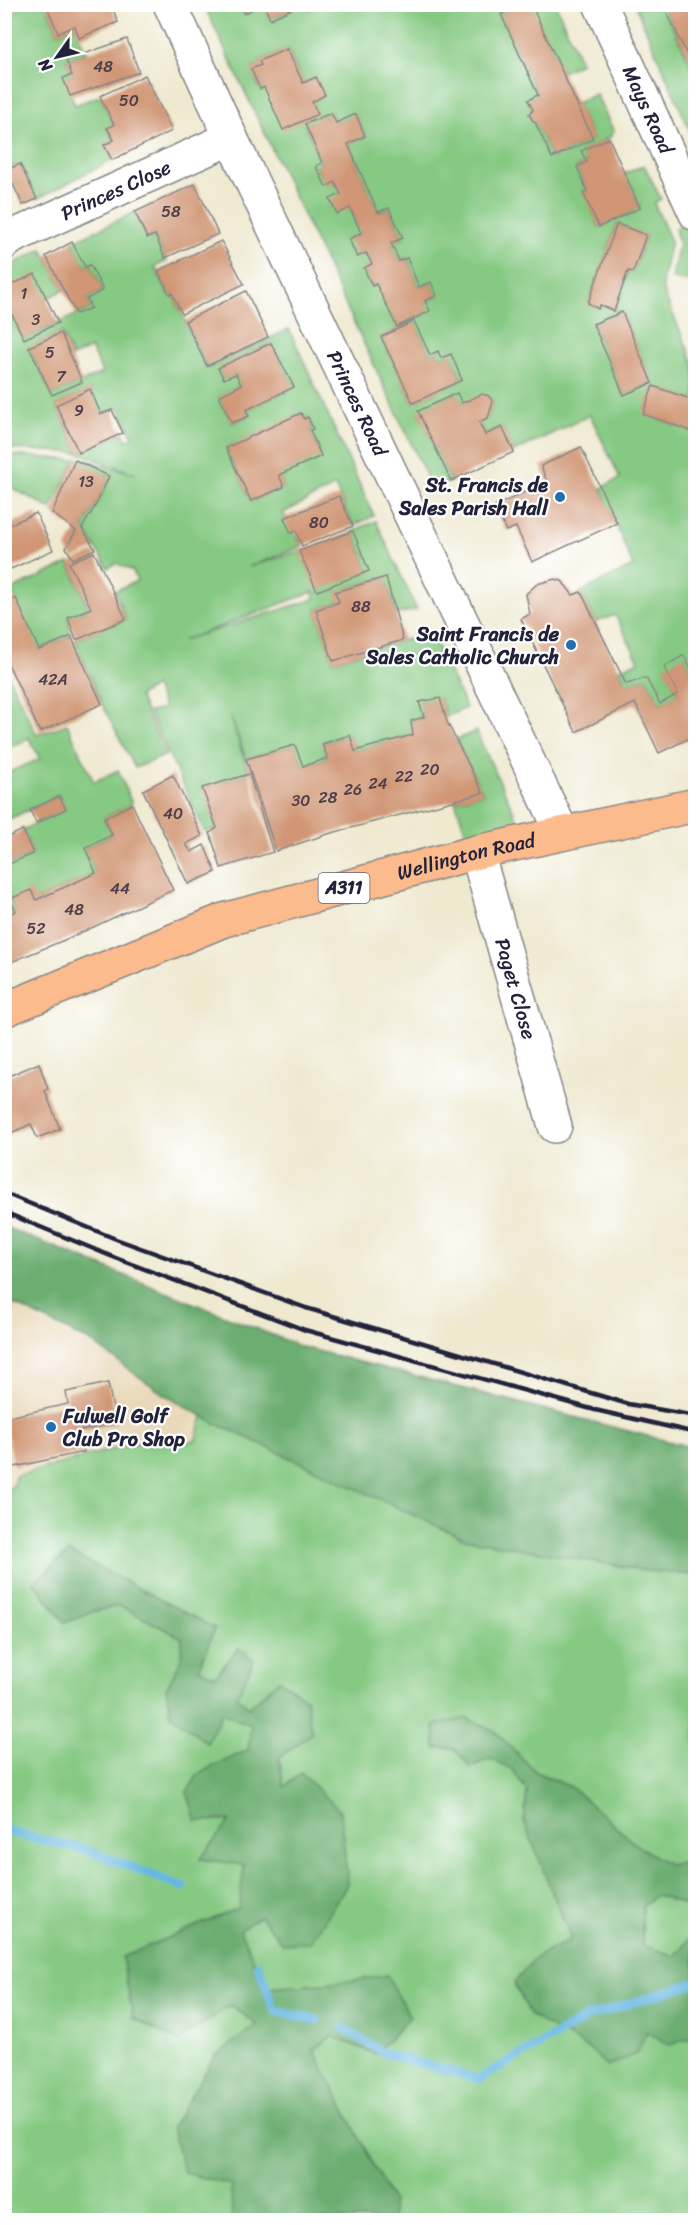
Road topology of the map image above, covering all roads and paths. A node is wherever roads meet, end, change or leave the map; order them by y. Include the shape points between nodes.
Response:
1 (170, 4) edge
2 (600, 4) edge
3 (231, 138) junction
4 (696, 214) edge
5 (4, 243) edge
6 (696, 805) edge
7 (562, 832) junction
8 (477, 852) junction
9 (4, 1010) edge
10 (555, 1126) dead end

1 - 3 street, Princes Road
2 - 4 street, Mays Road
3 - 5 street, Princes Close
3 - 7 street, Princes Road
6 - 7 main road, Wellington Road / A311
7 - 8 main road, Wellington Road / A311
8 - 9 main road, Wellington Road / A311 via 224,920
8 - 10 street, Paget Close

